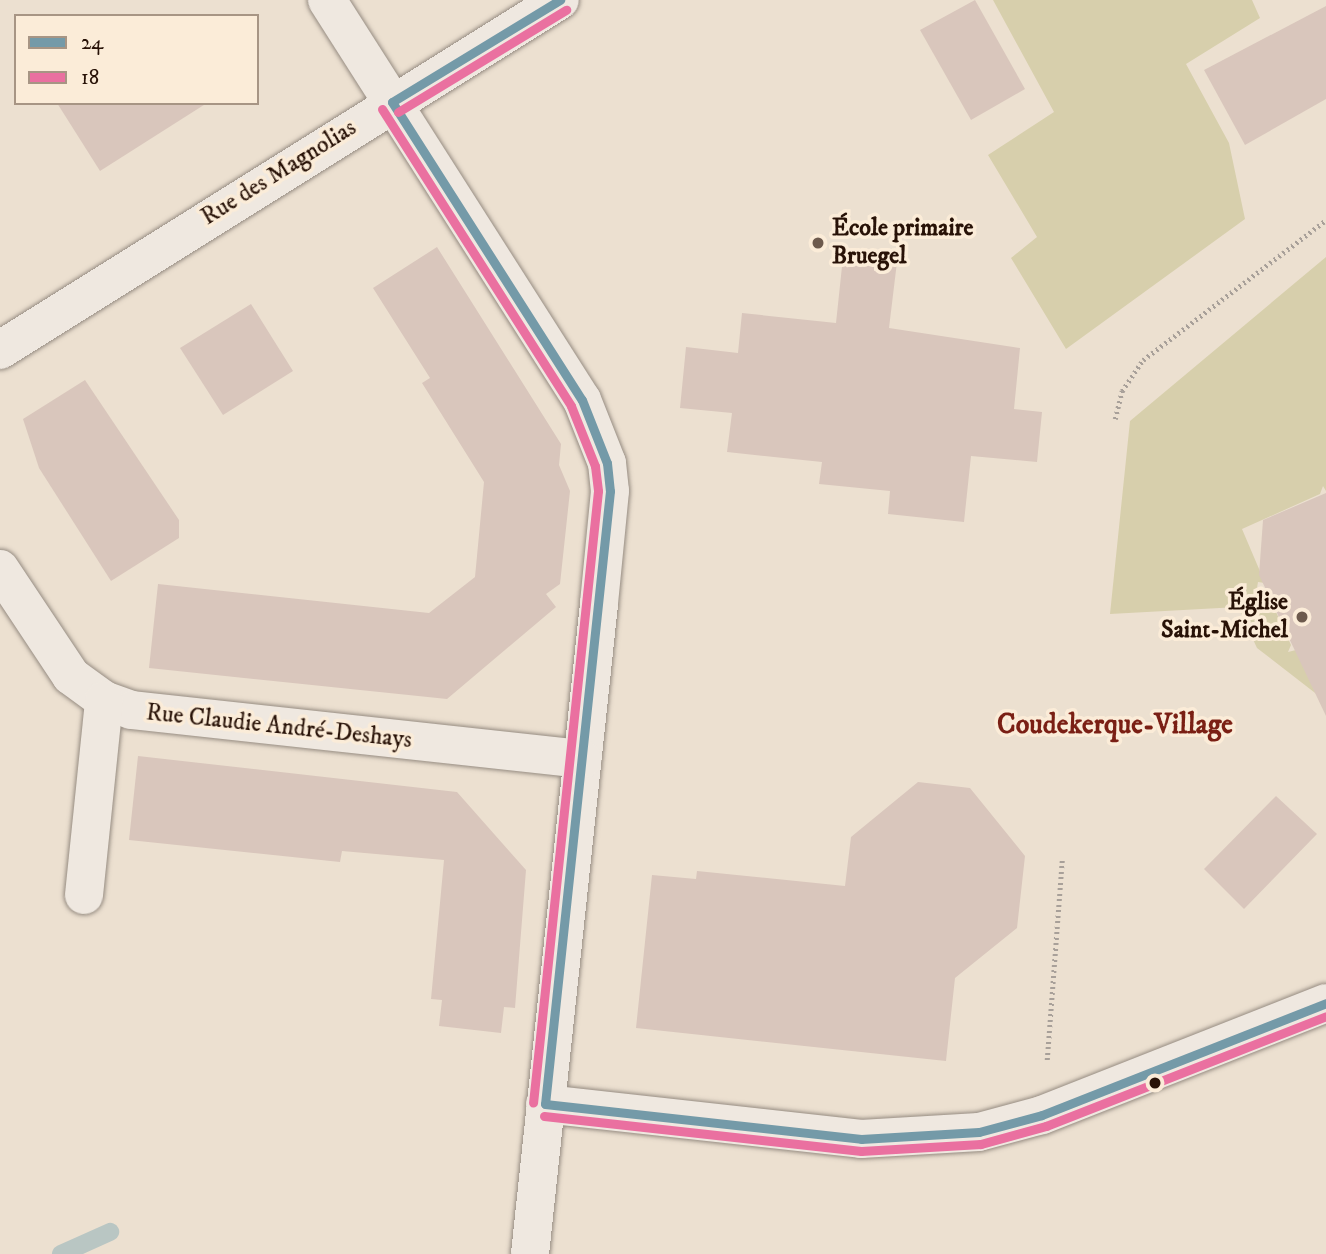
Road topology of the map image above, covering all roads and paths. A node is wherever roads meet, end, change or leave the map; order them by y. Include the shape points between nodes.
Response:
1 (327, 0) edge
2 (560, 0) edge
3 (392, 102) junction
4 (1326, 220) edge
5 (0, 350) edge
6 (1115, 419) dead end
7 (0, 569) edge
8 (104, 700) junction
9 (582, 759) junction
10 (1062, 859) dead end
11 (84, 895) dead end
12 (1326, 1003) edge
13 (545, 1104) junction
14 (1042, 1115) junction
15 (530, 1254) edge

1 - 3 street
2 - 3 street, Rue des Magnolias
3 - 5 street, Rue des Magnolias
3 - 9 street via 582,400 603,442 610,491
4 - 6 path via 1143,360 1122,391
7 - 8 street, Rue Claudie André-Deshays via 71,676
8 - 9 street, Rue Claudie André-Deshays via 158,716
8 - 11 street
9 - 13 street
10 - 14 path
12 - 14 street
13 - 14 street via 887,1140 979,1132
13 - 15 street

